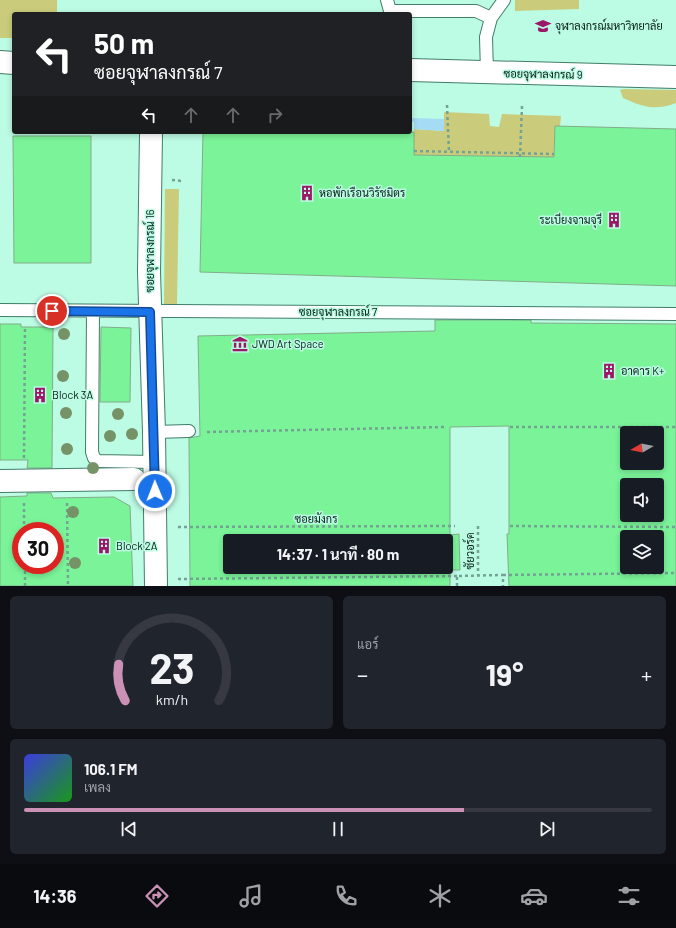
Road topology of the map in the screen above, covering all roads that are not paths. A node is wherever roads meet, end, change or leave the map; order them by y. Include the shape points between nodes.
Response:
1 (387, 0) edge
2 (504, 0) edge
3 (491, 18) junction
4 (0, 62) edge
5 (12, 63) edge
6 (412, 70) edge
7 (487, 72) junction
8 (676, 77) edge
9 (151, 134) edge
10 (0, 310) edge
11 (93, 311) junction
12 (150, 312) junction
13 (676, 314) edge
14 (154, 432) junction
15 (189, 432) dead end
16 (154, 462) junction
17 (134, 479) dead end
18 (0, 481) edge
19 (156, 586) edge

1 - 3 lane via 390,11 476,11
2 - 3 lane
3 - 7 lane via 486,37
4 - 5 street
6 - 7 street, ซอยจุฬาลงกรณ์ 9
7 - 8 street, ซอยจุฬาลงกรณ์ 9
9 - 12 street, ซอยจุฬาลงกรณ์ 16
10 - 11 lane, ซอยจุฬาลงกรณ์ 7
11 - 12 lane, ซอยจุฬาลงกรณ์ 7
11 - 16 lane via 94,458 98,461
12 - 13 lane, ซอยจุฬาลงกรณ์ 7
12 - 14 street, ซอยจุฬาลงกรณ์ 16
14 - 15 lane
14 - 16 street, ซอยจุฬาลงกรณ์ 16
16 - 19 street, ซอยจุฬาลงกรณ์ 16
17 - 18 street

